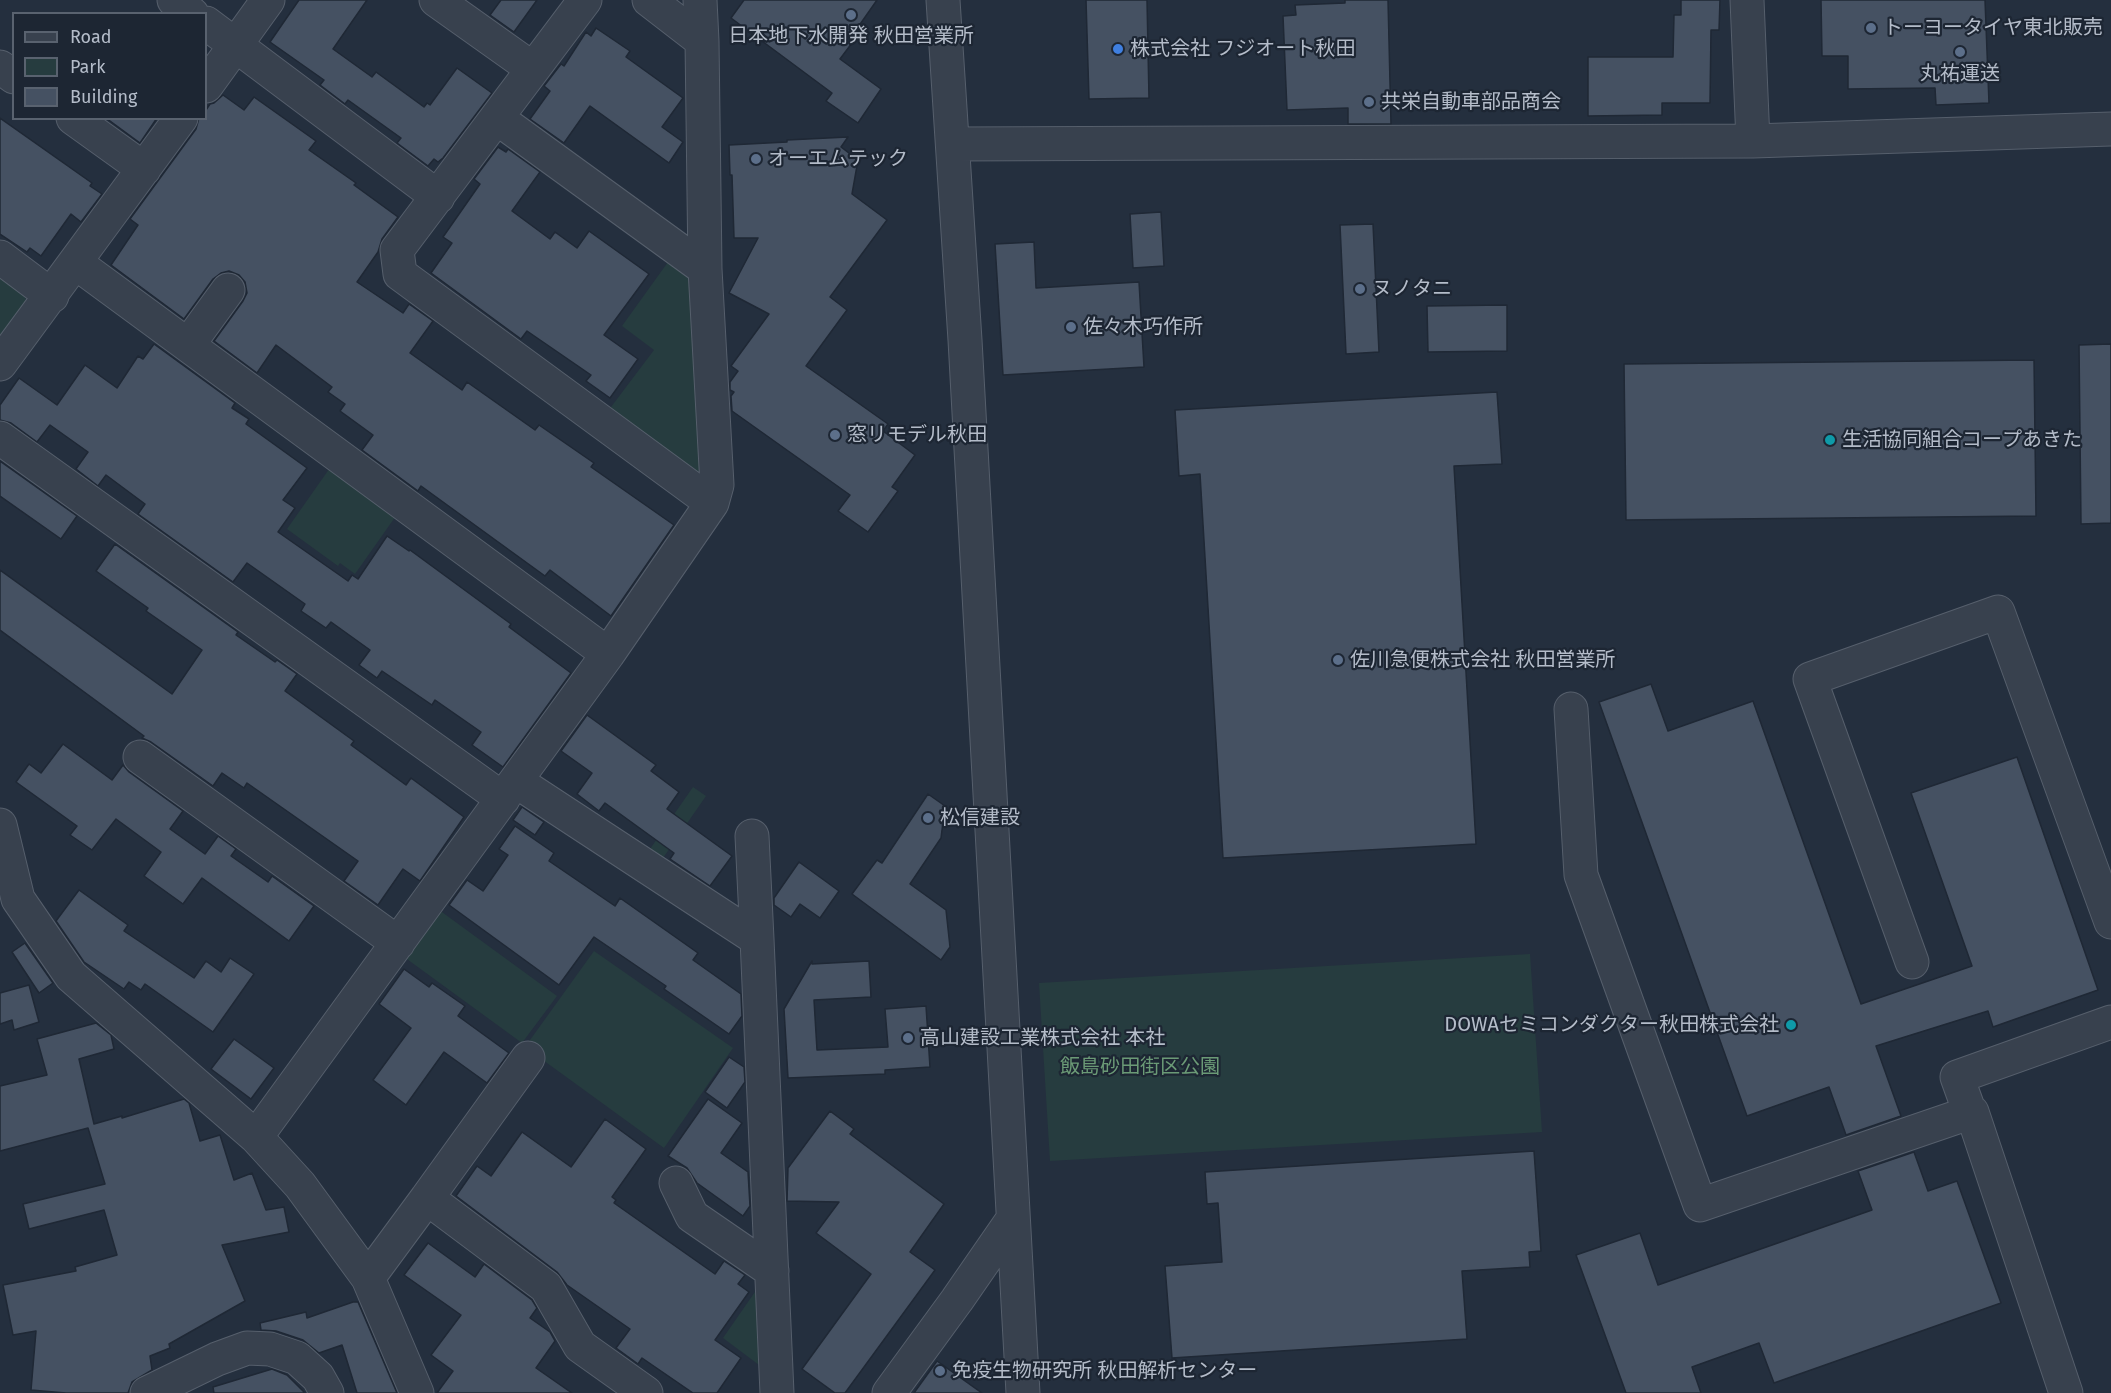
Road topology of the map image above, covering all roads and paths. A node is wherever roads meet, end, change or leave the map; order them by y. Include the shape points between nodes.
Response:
1 (174, 0) edge
2 (268, 0) edge
3 (436, 0) edge
4 (585, 0) edge
5 (649, 0) edge
6 (700, 0) edge
7 (943, 0) edge
8 (1747, 0) edge
9 (189, 12) edge
10 (207, 24) edge
11 (702, 41) junction
12 (235, 45) junction
13 (533, 69) junction
14 (207, 85) edge
15 (497, 118) junction
16 (76, 120) edge
17 (181, 120) edge
18 (2111, 129) edge
19 (1753, 141) junction
20 (953, 144) junction
21 (144, 170) junction
22 (438, 197) junction
23 (0, 257) edge
24 (76, 263) junction
25 (705, 269) junction
26 (228, 290) dead end
27 (52, 296) junction
28 (188, 345) junction
29 (0, 364) edge
30 (0, 438) edge
31 (712, 503) junction
32 (609, 654) junction
33 (1571, 709) dead end
34 (140, 757) dead end
35 (509, 790) junction
36 (0, 825) edge
37 (752, 836) dead end
38 (2111, 922) edge
39 (757, 939) junction
40 (398, 943) junction
41 (1912, 962) dead end
42 (2111, 1022) edge
43 (528, 1058) dead end
44 (1970, 1113) junction
45 (256, 1137) junction
46 (676, 1184) dead end
47 (427, 1198) junction
48 (1013, 1219) junction
49 (772, 1271) junction
50 (368, 1278) junction
51 (147, 1393) edge
52 (327, 1393) edge
53 (417, 1393) edge
54 (646, 1393) edge
55 (777, 1393) edge
56 (889, 1393) edge
57 (1023, 1393) edge
58 (2066, 1393) edge

1 - 9 street
2 - 12 street
3 - 13 street
4 - 13 street
5 - 11 street
6 - 11 street
7 - 20 street
8 - 19 street
10 - 12 street
11 - 25 street
12 - 14 street
12 - 22 street
13 - 15 street
15 - 22 street
15 - 25 street
16 - 21 street
17 - 21 street
18 - 19 street
19 - 20 street
20 - 48 street
21 - 24 street
22 - 31 street via 397,250 400,274
23 - 27 street
24 - 27 street
24 - 28 street
25 - 31 street via 717,485
26 - 28 street
27 - 29 street
28 - 32 street
30 - 35 street
31 - 32 street
32 - 35 street
33 - 44 street via 1581,875 1700,1205
34 - 40 street
35 - 39 street
35 - 40 street
36 - 45 street via 18,899 71,976
37 - 39 street
38 - 41 street via 1998,612 1810,679
39 - 49 street
40 - 45 street
42 - 44 street via 1957,1077
43 - 47 street
44 - 58 street
45 - 50 street via 300,1185
46 - 49 street via 692,1215
47 - 50 street
47 - 54 street via 546,1287 580,1346
48 - 56 street
48 - 57 street
49 - 55 street
50 - 53 street
51 - 52 street via 247,1348 297,1358 318,1377

